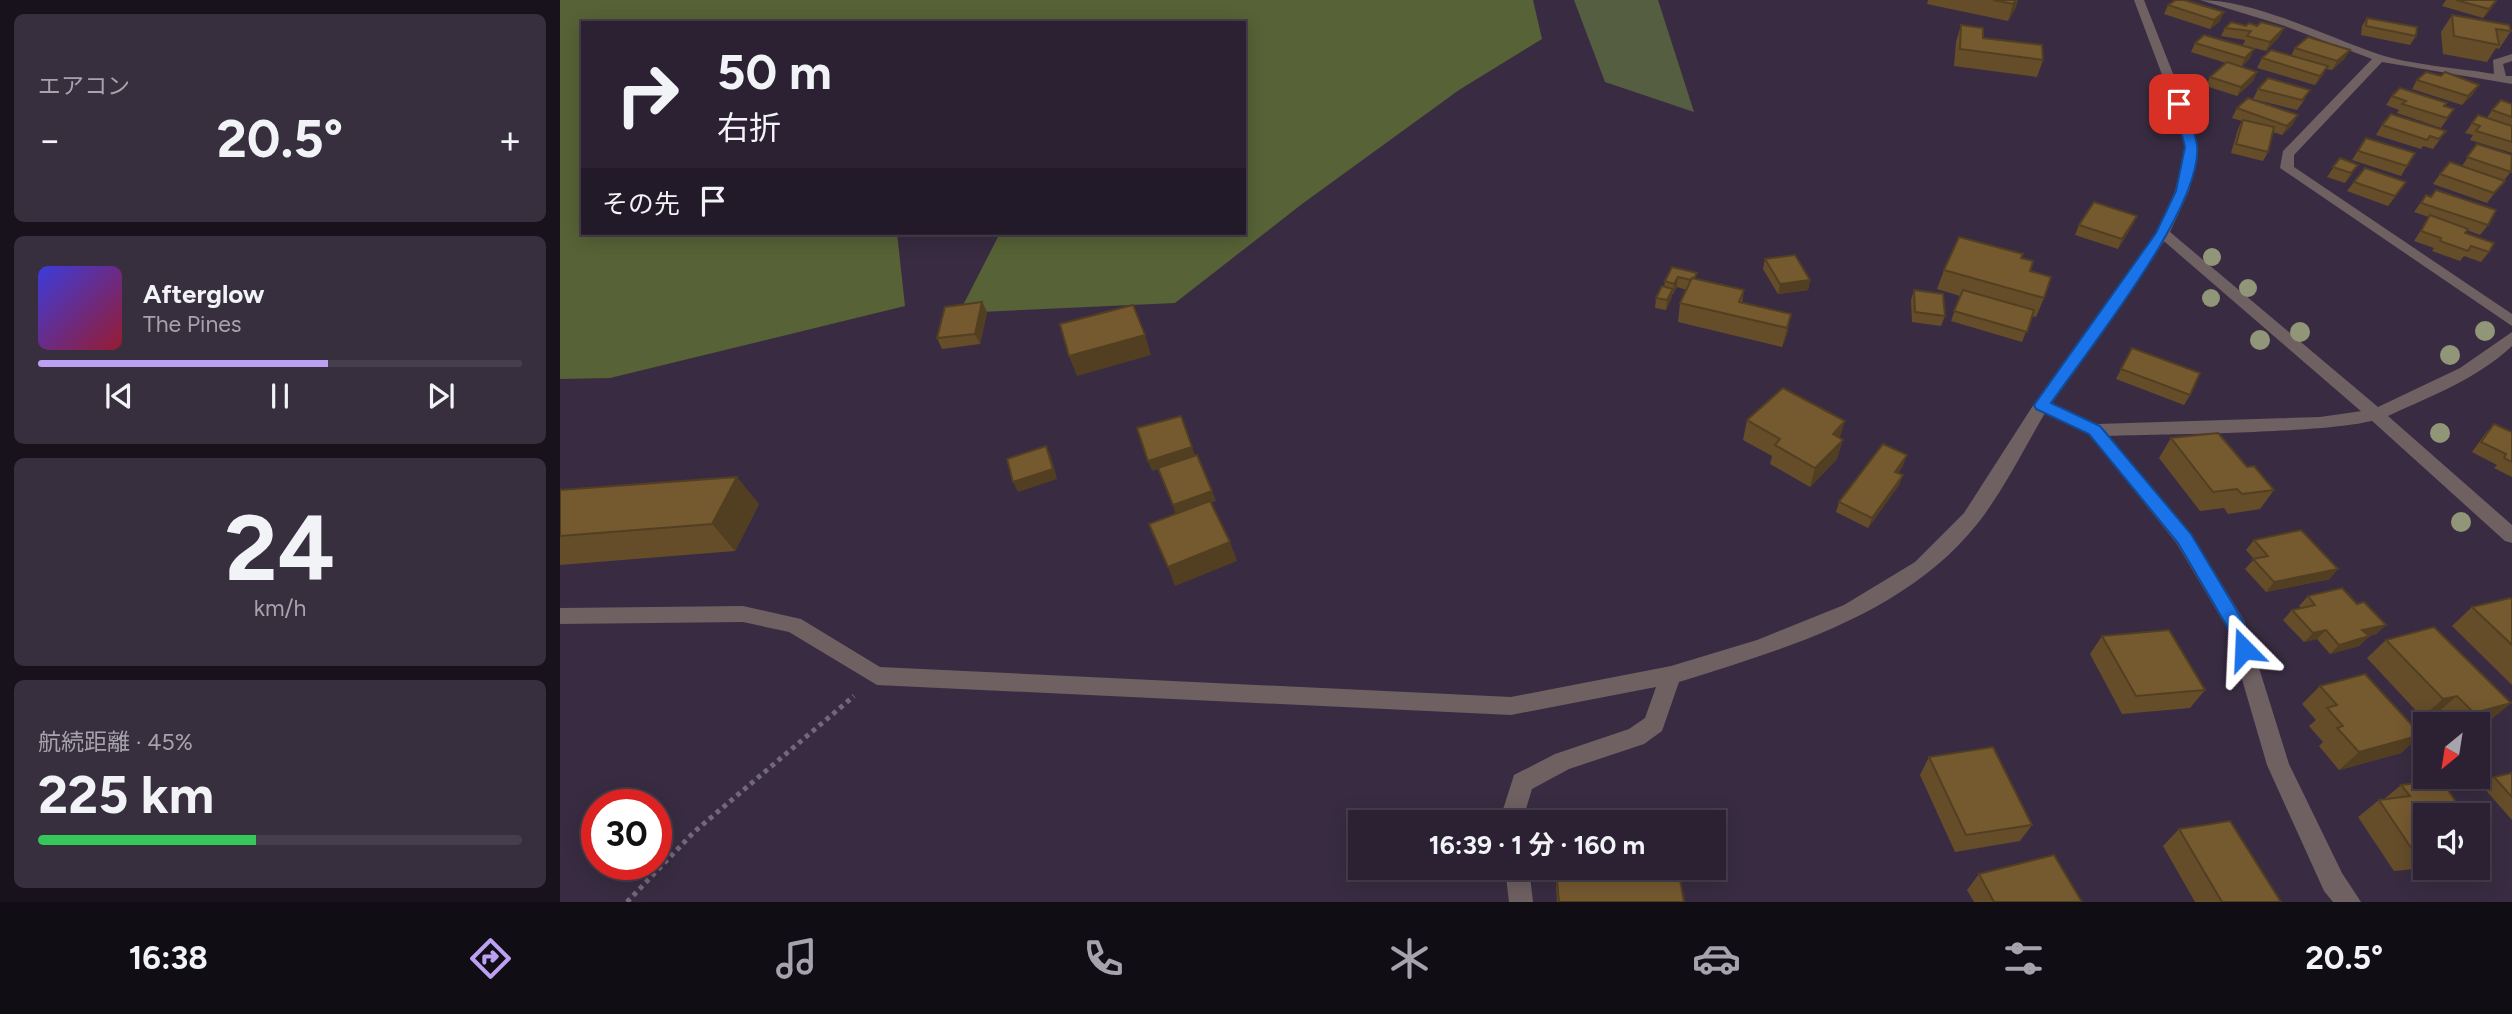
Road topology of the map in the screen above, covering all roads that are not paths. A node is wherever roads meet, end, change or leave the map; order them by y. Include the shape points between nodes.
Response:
1 (2139, 0) edge
2 (2205, 0) edge
3 (2512, 57) edge
4 (2379, 58) junction
5 (2506, 79) edge
6 (2163, 233) junction
7 (2512, 321) edge
8 (2512, 337) edge
9 (2042, 405) junction
10 (2376, 415) junction
11 (2095, 430) junction
12 (2512, 536) edge
13 (560, 615) edge
14 (1671, 675) junction
15 (1514, 810) edge
16 (1518, 880) edge
17 (1521, 902) edge
18 (2349, 902) edge

1 - 6 street via 2191,147 2182,191
2 - 4 street via 2289,24
3 - 5 street via 2497,62
4 - 5 street
4 - 7 street via 2288,154 2287,168
6 - 9 street
6 - 10 street
8 - 10 street via 2496,353
9 - 11 street
9 - 14 street via 1971,518 1922,567 1851,611 1762,648
10 - 11 street via 2320,423
10 - 12 street
11 - 18 street via 2185,539 2237,626 2278,765 2333,882
13 - 14 street via 743,614 794,625 877,676 1511,706
14 - 15 street via 1654,724 1636,737 1563,761 1522,782
16 - 17 street

